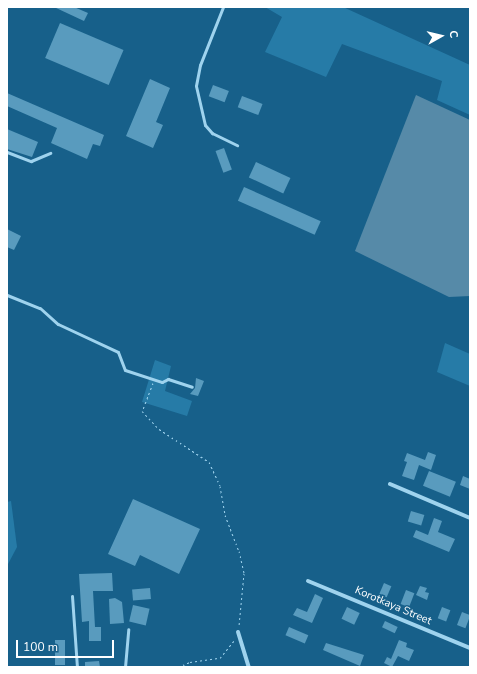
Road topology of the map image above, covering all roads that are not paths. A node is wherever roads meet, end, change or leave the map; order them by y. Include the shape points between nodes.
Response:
1 (222, 7) edge
2 (237, 145) dead end
3 (7, 152) edge
4 (50, 153) dead end
5 (7, 295) edge
6 (192, 387) dead end
7 (390, 484) dead end
8 (470, 518) edge
9 (308, 581) dead end
10 (72, 596) dead end
11 (128, 629) dead end
12 (238, 632) road end
13 (470, 648) edge
14 (77, 667) edge
15 (125, 667) edge
16 (249, 667) edge

1 - 2 lane via 200,65 196,86 205,125 212,133
3 - 4 lane via 31,161
5 - 6 lane via 40,308 58,324 118,352 125,370 162,382 168,379
7 - 8 street
9 - 13 street, Korotkaya Street
10 - 14 lane
11 - 15 lane
12 - 16 street

